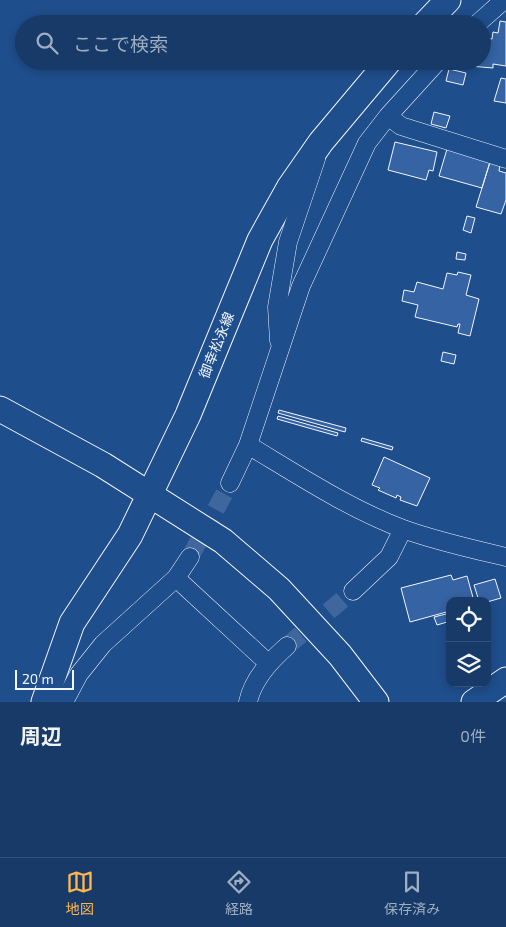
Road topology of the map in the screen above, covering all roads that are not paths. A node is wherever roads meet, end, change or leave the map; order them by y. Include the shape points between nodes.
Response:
1 (448, 0) edge
2 (504, 0) edge
3 (434, 15) edge
4 (487, 15) edge
5 (382, 70) edge
6 (430, 70) edge
7 (388, 116) junction
8 (322, 142) junction
9 (506, 158) edge
10 (280, 351) junction
11 (0, 409) edge
12 (248, 444) junction
13 (230, 483) tunnel mouth
14 (151, 494) junction
15 (403, 529) junction
16 (190, 557) tunnel mouth
17 (506, 557) edge
18 (176, 578) junction
19 (353, 591) tunnel mouth
20 (287, 646) tunnel mouth
21 (268, 663) junction
22 (506, 680) edge
23 (44, 702) edge
24 (64, 702) edge
25 (248, 702) edge
26 (376, 702) edge
27 (474, 702) edge

1 - 3 main road
2 - 4 street
5 - 8 main road, 御幸松永線
6 - 7 street
7 - 9 street via 401,126
7 - 10 street via 367,143 340,201 301,286
8 - 10 street via 288,242 277,307
8 - 14 main road, 御幸松永線 via 289,188 260,240 188,415
10 - 12 street
11 - 14 main road
12 - 13 street
12 - 15 street via 345,503
14 - 23 main road, 御幸松永線 via 130,535 72,623
14 - 26 main road via 222,541 279,588 340,655
15 - 17 street
15 - 19 street via 389,557
16 - 18 street
18 - 21 street
18 - 24 street via 103,644 79,674
20 - 21 street
21 - 25 street
22 - 27 main road

